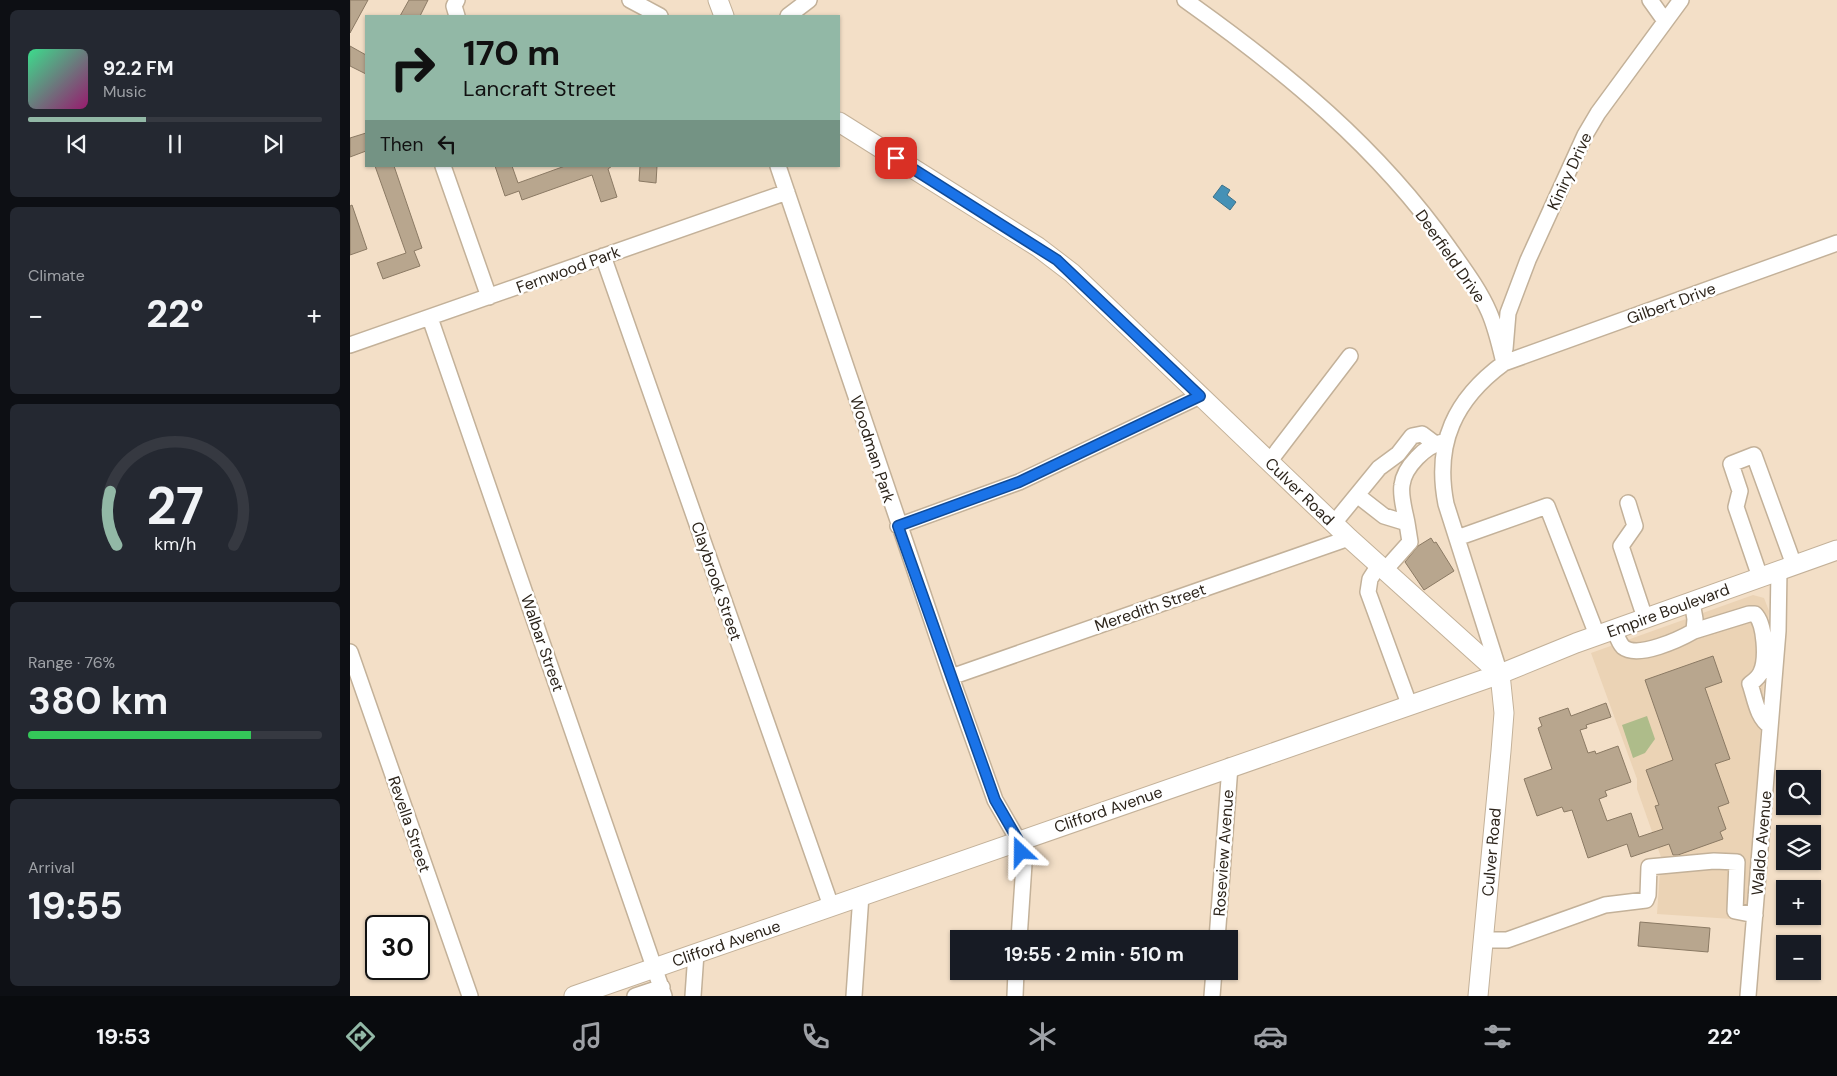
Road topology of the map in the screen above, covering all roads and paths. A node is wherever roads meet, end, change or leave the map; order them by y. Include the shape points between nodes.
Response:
1 (457, 0) edge
2 (630, 0) edge
3 (718, 0) edge
4 (809, 0) edge
5 (1185, 0) edge
6 (1650, 0) edge
7 (1681, 0) edge
8 (457, 15) edge
9 (658, 15) edge
10 (724, 15) edge
11 (789, 15) edge
12 (1665, 21) junction
13 (840, 123) edge
14 (443, 167) edge
15 (778, 167) edge
16 (787, 192) junction
17 (1837, 243) edge
18 (604, 256) junction
19 (489, 297) junction
20 (430, 318) junction
21 (350, 345) edge
22 (1350, 356) dead end
23 (1504, 363) junction
24 (1200, 396) junction
25 (1440, 442) junction
26 (1269, 462) junction
27 (1357, 495) junction
28 (1628, 503) dead end
29 (1334, 523) junction
30 (1407, 523) junction
31 (898, 526) junction
32 (1349, 538) junction
33 (1457, 538) junction
34 (1837, 550) edge
35 (1382, 568) junction
36 (1786, 568) junction
37 (1760, 577) junction
38 (1692, 602) junction
39 (1645, 618) junction
40 (1694, 631) junction
41 (1605, 632) junction
42 (1771, 633) junction
43 (350, 652) edge
44 (1500, 674) junction
45 (951, 677) junction
46 (1409, 704) junction
47 (1770, 726) junction
48 (1230, 766) junction
49 (1018, 840) junction
50 (1737, 862) junction
51 (1759, 863) junction
52 (861, 895) junction
53 (831, 906) junction
54 (1755, 915) junction
55 (1020, 930) edge
56 (1218, 930) edge
57 (1483, 940) junction
58 (696, 953) junction
59 (656, 967) junction
60 (1015, 980) edge
61 (1213, 980) edge
62 (663, 992) edge
63 (595, 993) edge
64 (470, 996) edge
65 (574, 996) edge
66 (635, 996) edge
67 (693, 996) edge
68 (854, 996) edge
69 (1014, 996) edge
70 (1212, 996) edge
71 (1478, 996) edge
72 (1748, 996) edge

1 - 8 street via 454,6
2 - 9 street
3 - 10 main road
4 - 11 street
5 - 23 street, Deerfield Drive via 1294,81 1376,157 1433,224 1479,292 1496,331
6 - 12 street
7 - 12 street, Kiniry Drive
12 - 23 street, Kiniry Drive via 1598,113 1563,181 1508,312
13 - 24 main road, Culver Road via 1057,260
14 - 19 street
15 - 16 street, Woodman Park
16 - 18 street, Fernwood Park
16 - 31 street, Woodman Park
17 - 23 street, Gilbert Drive
18 - 19 street, Fernwood Park
18 - 53 street, Claybrook Street
19 - 20 street, Fernwood Park
20 - 21 street, Fernwood Park
20 - 59 street, Walbar Street
22 - 26 street
23 - 25 street via 1474,389
24 - 26 main road, Culver Road
24 - 31 street via 1019,482
25 - 27 street via 1422,434 1412,436
25 - 30 street via 1404,477 1401,487
25 - 33 street via 1442,486
26 - 29 main road, Culver Road
27 - 29 street
27 - 30 street via 1384,516
28 - 39 street via 1635,526 1621,546
29 - 32 main road, Culver Road
30 - 35 street via 1410,542
31 - 45 street, Woodman Park
32 - 35 main road, Culver Road
32 - 45 street, Meredith Street
33 - 41 street via 1547,506
33 - 44 street
34 - 36 main road, Empire Boulevard
35 - 44 main road, Culver Road
35 - 46 street via 1370,579 1368,592
36 - 37 main road, Empire Boulevard
36 - 37 street via 1754,456 1731,464 1740,491 1736,508
36 - 42 street, Waldo Avenue
37 - 38 main road, Empire Boulevard
38 - 39 main road, Empire Boulevard
38 - 40 street
39 - 41 main road, Empire Boulevard
40 - 41 street via 1641,651 1623,647
40 - 42 street via 1755,614
41 - 44 main road, Empire Boulevard
42 - 47 street, Waldo Avenue
42 - 47 street via 1763,667 1750,684 1760,714
43 - 64 street, Revella Street
44 - 46 main road, Clifford Avenue
44 - 57 main road, Culver Road via 1504,713
45 - 49 street, Woodman Park via 995,800
46 - 48 main road, Clifford Avenue
47 - 51 street, Waldo Avenue
48 - 49 main road, Clifford Avenue
48 - 56 street, Roseview Avenue
49 - 52 main road, Clifford Avenue
49 - 55 street, Woodman Park via 1024,864
50 - 51 street
50 - 54 street via 1735,911
50 - 57 street via 1650,867 1646,900 1605,905 1507,940
51 - 54 street, Waldo Avenue
52 - 53 main road, Clifford Avenue
52 - 68 street
53 - 58 main road, Clifford Avenue
54 - 72 street, Waldo Avenue
57 - 71 main road, Culver Road
58 - 59 main road, Clifford Avenue
58 - 67 street
59 - 62 street, Walbar Street
59 - 63 main road, Clifford Avenue
60 - 69 street
61 - 70 street
62 - 66 street
63 - 65 main road, Clifford Avenue

